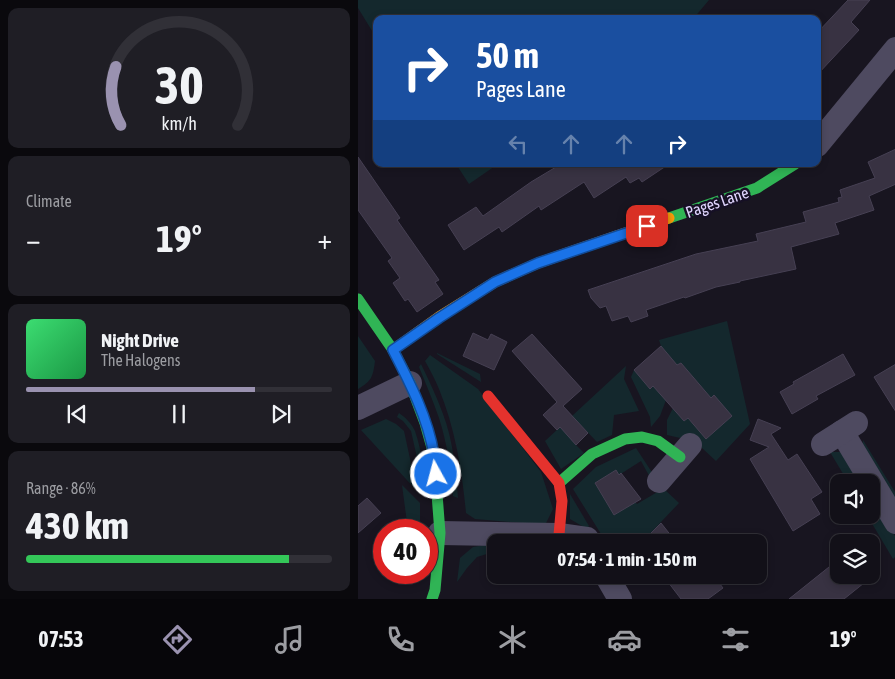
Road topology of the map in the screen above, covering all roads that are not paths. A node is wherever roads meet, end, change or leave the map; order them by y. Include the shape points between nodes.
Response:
1 (896, 49) edge
2 (821, 140) edge
3 (790, 167) edge
4 (358, 299) edge
5 (393, 350) junction
6 (410, 383) junction
7 (488, 396) dead end
8 (358, 408) edge
9 (840, 433) dead end
10 (685, 451) joint
11 (659, 481) dead end
12 (559, 483) junction
13 (896, 522) edge
14 (440, 532) junction
15 (519, 534) edge
16 (559, 534) edge
17 (611, 584) edge
18 (432, 599) edge
19 (620, 599) edge

1 - 2 street
3 - 5 street, Pages Lane via 757,188 538,263 495,282
4 - 5 street
5 - 6 street
6 - 8 street
6 - 14 street via 434,455
7 - 12 street
9 - 13 street
10 - 11 street
10 - 12 street via 642,437 625,440 592,454
12 - 16 street via 562,501
14 - 15 street
14 - 18 street
17 - 19 street

